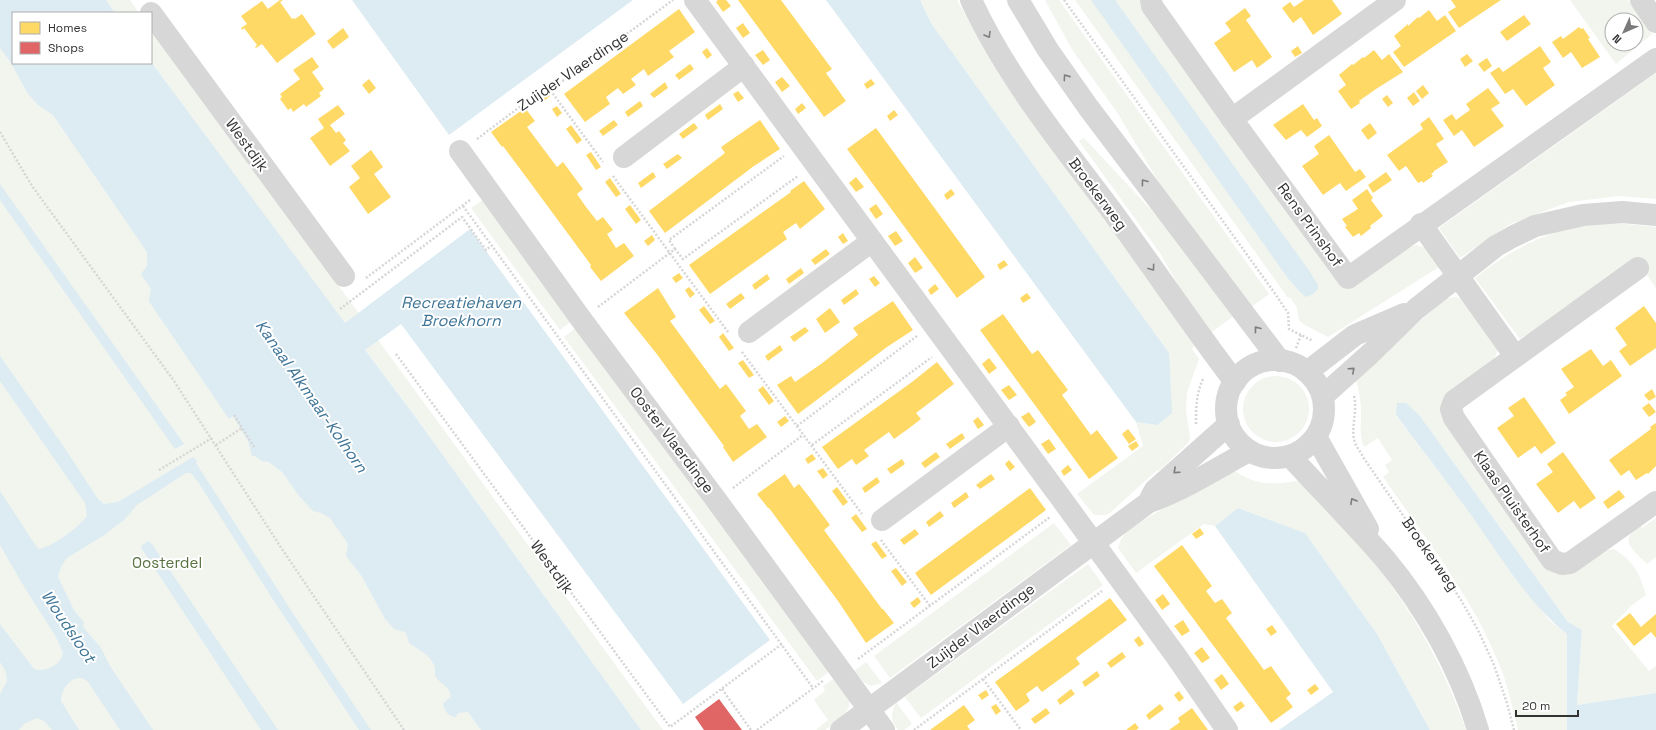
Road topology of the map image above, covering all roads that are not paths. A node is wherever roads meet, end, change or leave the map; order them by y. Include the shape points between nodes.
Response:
1 (141, 0) edge
2 (696, 0) edge
3 (971, 0) edge
4 (1018, 0) edge
5 (1151, 0) edge
6 (1395, 0) edge
7 (1641, 0) edge
8 (150, 12) edge
9 (152, 14) edge
10 (1656, 22) edge
11 (1656, 59) edge
12 (744, 66) junction
13 (1232, 119) junction
14 (460, 151) dead end
15 (624, 157) dead end
16 (1656, 215) edge
17 (1421, 224) junction
18 (872, 241) junction
19 (1638, 268) dead end
20 (344, 276) road end
21 (1458, 277) junction
22 (1416, 309) junction
23 (749, 332) dead end
24 (1515, 356) junction
25 (1280, 361) junction
26 (1307, 372) junction
27 (1235, 382) junction
28 (1323, 396) junction
29 (1229, 424) junction
30 (1008, 426) junction
31 (1316, 437) junction
32 (1249, 450) junction
33 (1290, 456) junction
34 (1149, 502) junction
35 (1656, 502) edge
36 (882, 520) dead end
37 (1094, 543) junction
38 (1386, 559) junction
39 (869, 710) junction
40 (841, 730) edge
41 (884, 730) edge
42 (1226, 730) edge
43 (1478, 730) edge

1 - 8 street, Westdijk
2 - 12 street
3 -> 27 street, Broekerweg via 981,23 1009,70 1043,120
25 -> 4 street via 1074,88
5 - 13 street, Rens Prinshof via 1152,6
6 - 13 street
7 - 10 street
9 - 20 street, Westdijk
11 - 17 street, Rens Prinshof
12 - 15 street
12 - 18 street
13 - 17 street, Rens Prinshof via 1348,278
14 - 39 street, Ooster Vlaerdinge
16 - 21 street via 1622,212 1583,215 1535,226 1496,246
17 - 21 street
18 - 23 street
18 - 30 street
19 - 24 street, Klaas Pluisterhof
21 - 22 street
21 - 24 street
22 - 26 street via 1355,335
28 -> 22 street
24 - 35 street, Klaas Pluisterhof via 1454,401 1451,409 1454,418 1552,560 1562,564 1570,563
25 - 26 street via 1294,364
25 - 27 street via 1254,365
26 - 28 street via 1316,381
27 - 29 street via 1228,395 1226,410
28 - 31 street via 1322,424
29 - 32 street via 1235,437
29 -> 34 street, Zuijder Vlaerdinge via 1155,490
30 - 36 street
30 - 37 street
31 - 33 street via 1305,449
38 -> 31 street
32 - 33 street via 1259,456
32 - 34 street, Zuijder Vlaerdinge
33 - 38 street
34 - 37 street, Zuijder Vlaerdinge
37 - 39 street, Zuijder Vlaerdinge
37 - 42 street
38 - 43 street via 1436,635 1454,670
39 - 40 street
39 - 41 street, Ooster Vlaerdinge

